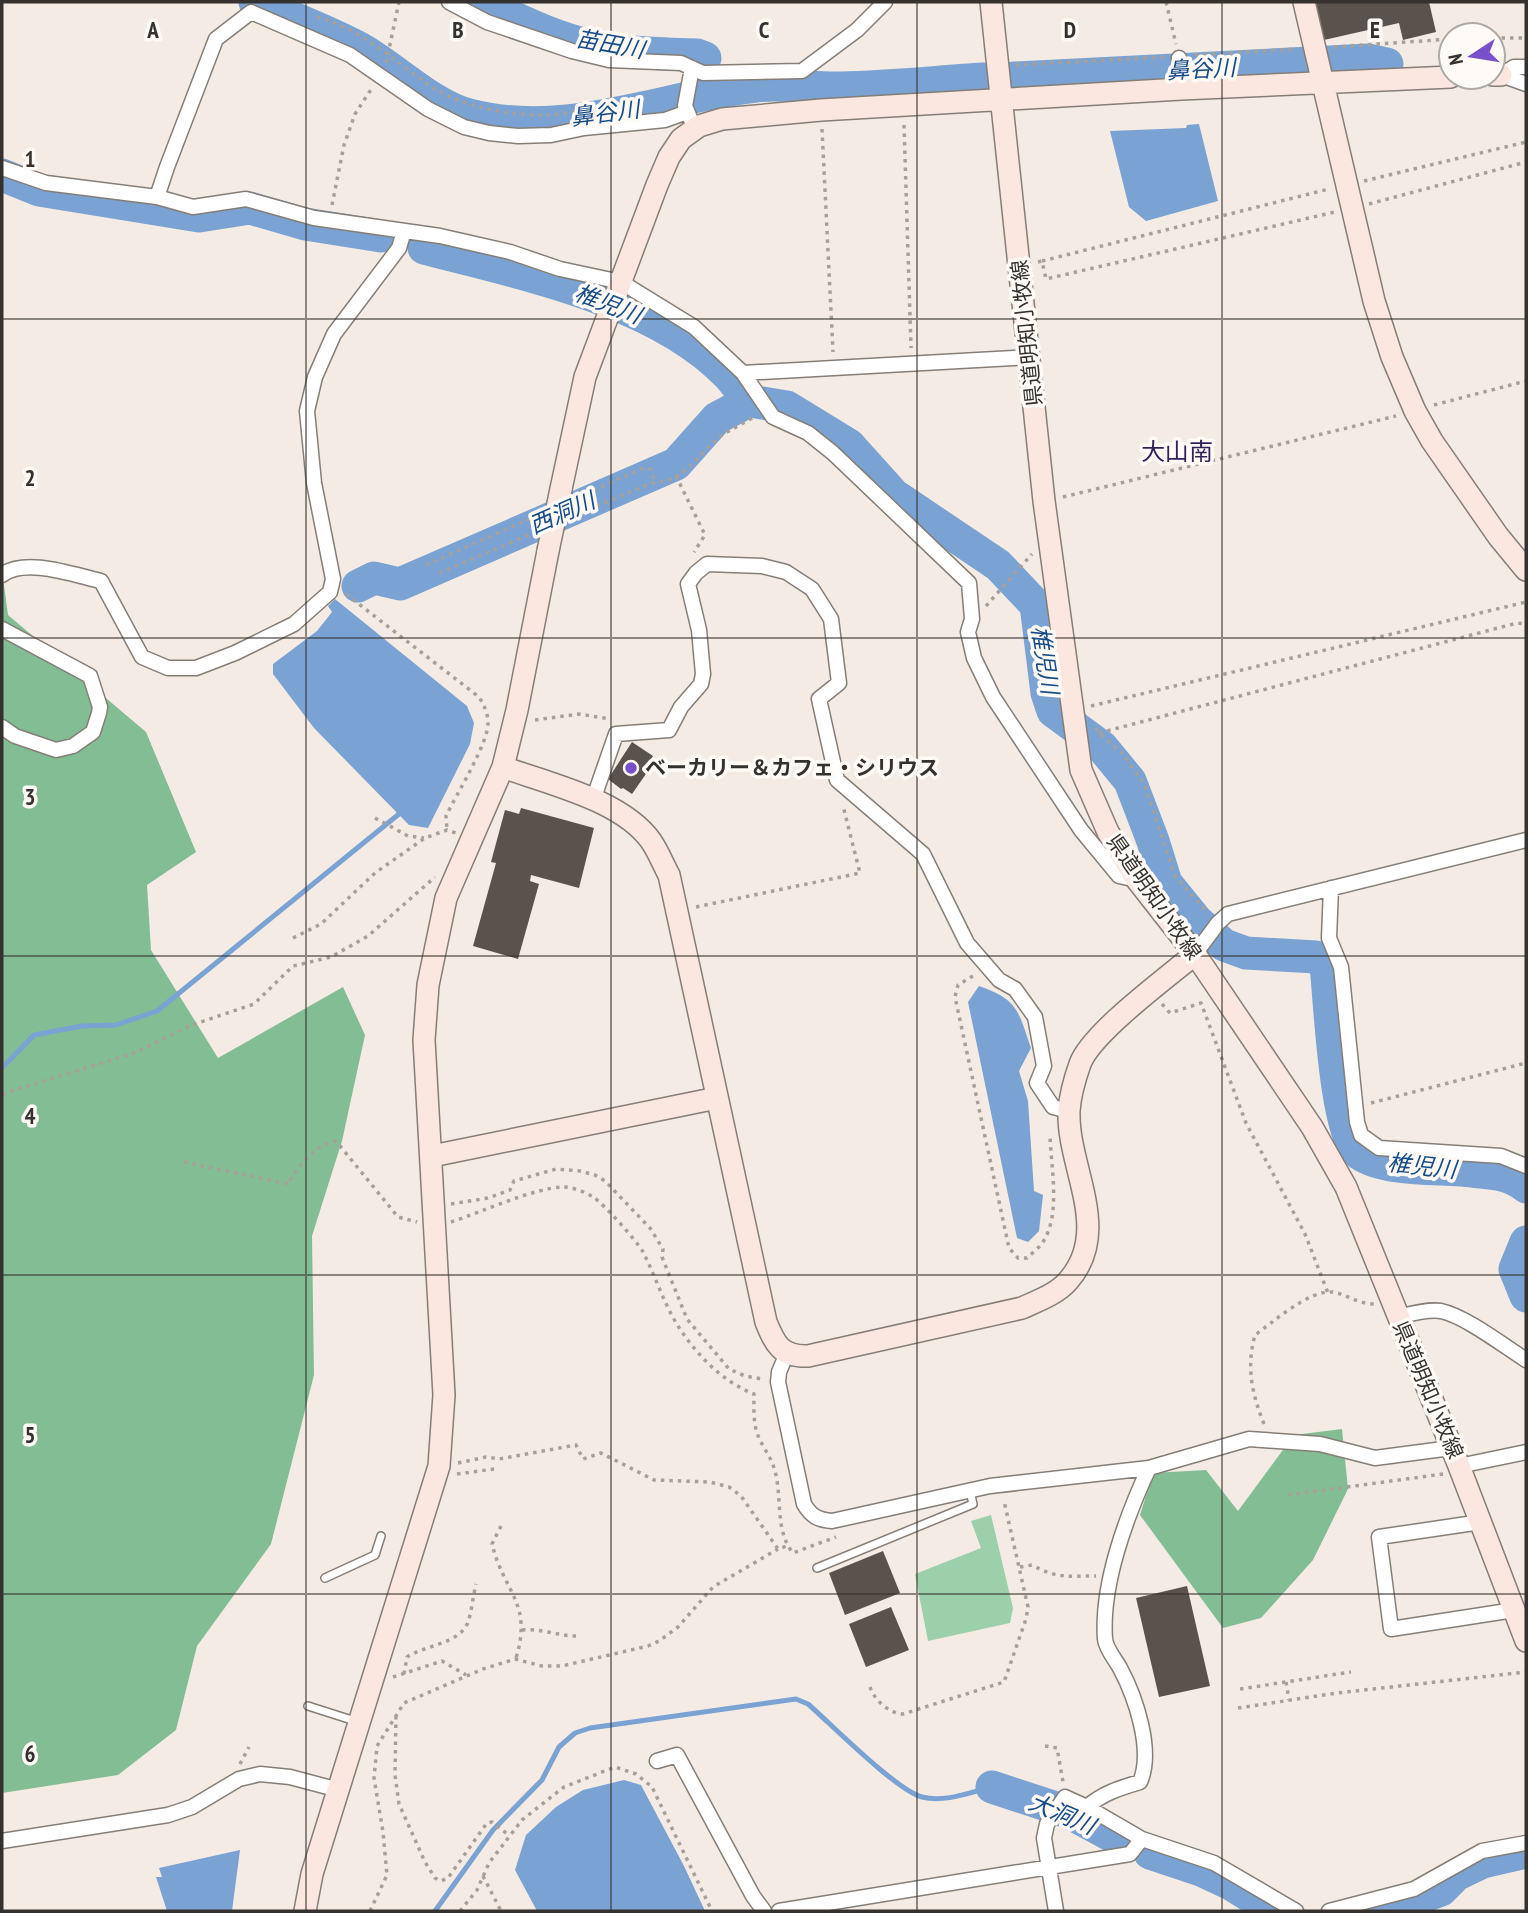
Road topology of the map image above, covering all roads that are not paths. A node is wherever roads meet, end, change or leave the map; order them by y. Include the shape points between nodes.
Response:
1 (449, 2) edge
2 (991, 2) edge
3 (1304, 2) edge
4 (877, 4) edge
5 (1179, 57) road end
6 (1318, 63) junction
7 (1526, 66) edge
8 (692, 68) junction
9 (1507, 70) edge
10 (1437, 76) edge
11 (1507, 78) edge
12 (1526, 84) edge
13 (1181, 85) junction
14 (1002, 99) junction
15 (689, 115) junction
16 (2, 167) edge
17 (157, 197) junction
18 (404, 231) junction
19 (619, 287) junction
20 (1030, 357) junction
21 (743, 373) junction
22 (1526, 570) edge
23 (2, 575) edge
24 (2, 629) edge
25 (2, 727) edge
26 (503, 767) junction
27 (593, 800) junction
28 (1526, 840) edge
29 (1138, 880) junction
30 (1331, 888) junction
31 (1198, 949) junction
32 (717, 1098) junction
33 (1069, 1111) junction
34 (432, 1156) junction
35 (1526, 1166) edge
36 (1395, 1310) junction
37 (787, 1353) junction
38 (1526, 1360) edge
39 (1526, 1452) edge
40 (1457, 1462) junction
41 (1149, 1468) junction
42 (970, 1490) junction
43 (1481, 1522) junction
44 (381, 1536) dead end
45 (817, 1568) dead end
46 (325, 1578) dead end
47 (1514, 1610) junction
48 (1526, 1641) edge
49 (308, 1706) dead end
50 (359, 1722) junction
51 (657, 1760) dead end
52 (339, 1790) junction
53 (1087, 1807) junction
54 (1142, 1839) junction
55 (2, 1841) edge
56 (1526, 1843) edge
57 (1049, 1866) junction
58 (305, 1911) edge
59 (764, 1911) edge
60 (779, 1911) edge
61 (1056, 1911) edge
62 (1296, 1911) edge
63 (1329, 1911) edge

1 - 8 street via 487,22 572,51 609,60 681,63
2 - 14 street, 県道明知小牧線
3 - 6 street
4 - 8 street via 857,30 802,71 703,72
5 - 13 street
6 - 10 street
6 - 13 street
6 - 22 street via 1377,312 1392,357 1432,441
7 - 9 street
8 - 15 street
11 - 12 street
13 - 14 street
14 - 15 street via 722,119
14 - 20 street, 県道明知小牧線
15 - 17 street via 551,135 518,136 464,127 428,109 350,55 251,12 216,39
15 - 19 street
16 - 17 street via 46,183
17 - 18 street via 193,207 246,199 314,218
18 - 19 street via 510,252
18 - 23 street via 400,248 334,334 315,377 307,411 314,483 333,579 330,592 294,624 195,668 168,668 142,657 101,580 31,566
19 - 21 street via 694,327
19 - 26 street, bridge via 585,377
20 - 21 street
20 - 29 street, 県道明知小牧線 via 1044,501 1080,708 1076,745 1088,790
21 - 29 street via 773,417 808,433 834,453 969,583 972,620 968,632 974,658 993,697 1081,831 1119,876
24 - 25 street via 90,676 100,708 93,732 73,746 56,750
26 - 27 street
26 - 34 street via 446,898 428,985 424,1040
27 - 32 street via 630,819 652,841 669,875
27 - 33 street via 616,734 668,730 701,684 699,630 688,584 696,573 707,564 762,566 786,572 812,589 831,619 839,683 819,699 836,780 923,854 967,943 999,980 1015,989 1035,1017 1044,1066 1037,1083 1053,1107
28 - 30 street
29 - 31 street, 県道明知小牧線
30 - 31 street via 1228,914
30 - 35 street via 1329,938 1341,967 1361,1135 1379,1148 1501,1156
31 - 33 street via 1098,1037 1081,1062
31 - 36 street, 県道明知小牧線 via 1346,1187
32 - 34 street
32 - 37 street via 766,1322 774,1343
33 - 37 street via 1089,1222 1085,1251 1068,1282 1022,1308 808,1356
34 - 50 street via 444,1395 439,1466
36 - 38 street via 1440,1311
36 - 40 street, 県道明知小牧線
37 - 42 street via 778,1382 804,1504 814,1517 832,1521
39 - 40 street
40 - 41 street via 1375,1458 1320,1444 1250,1439
40 - 43 street, 県道明知小牧線
41 - 42 street
41 - 53 street via 1129,1509 1117,1549 1105,1643 1136,1703 1144,1752 1142,1776 1140,1782 1099,1797
42 - 45 lane via 973,1504
43 - 47 street, 県道明知小牧線
43 - 47 street via 1379,1538 1391,1629
44 - 46 lane via 375,1555
47 - 48 street, 県道明知小牧線
49 - 50 lane
50 - 52 street
51 - 59 street via 677,1755
52 - 55 street via 260,1774 239,1779 192,1807 168,1815
52 - 58 street
53 - 54 street
53 - 57 street via 1060,1804 1047,1824 1044,1838
54 - 57 street via 1130,1854
54 - 62 street via 1214,1863
56 - 63 street via 1482,1851 1414,1889
57 - 60 street
57 - 61 street

